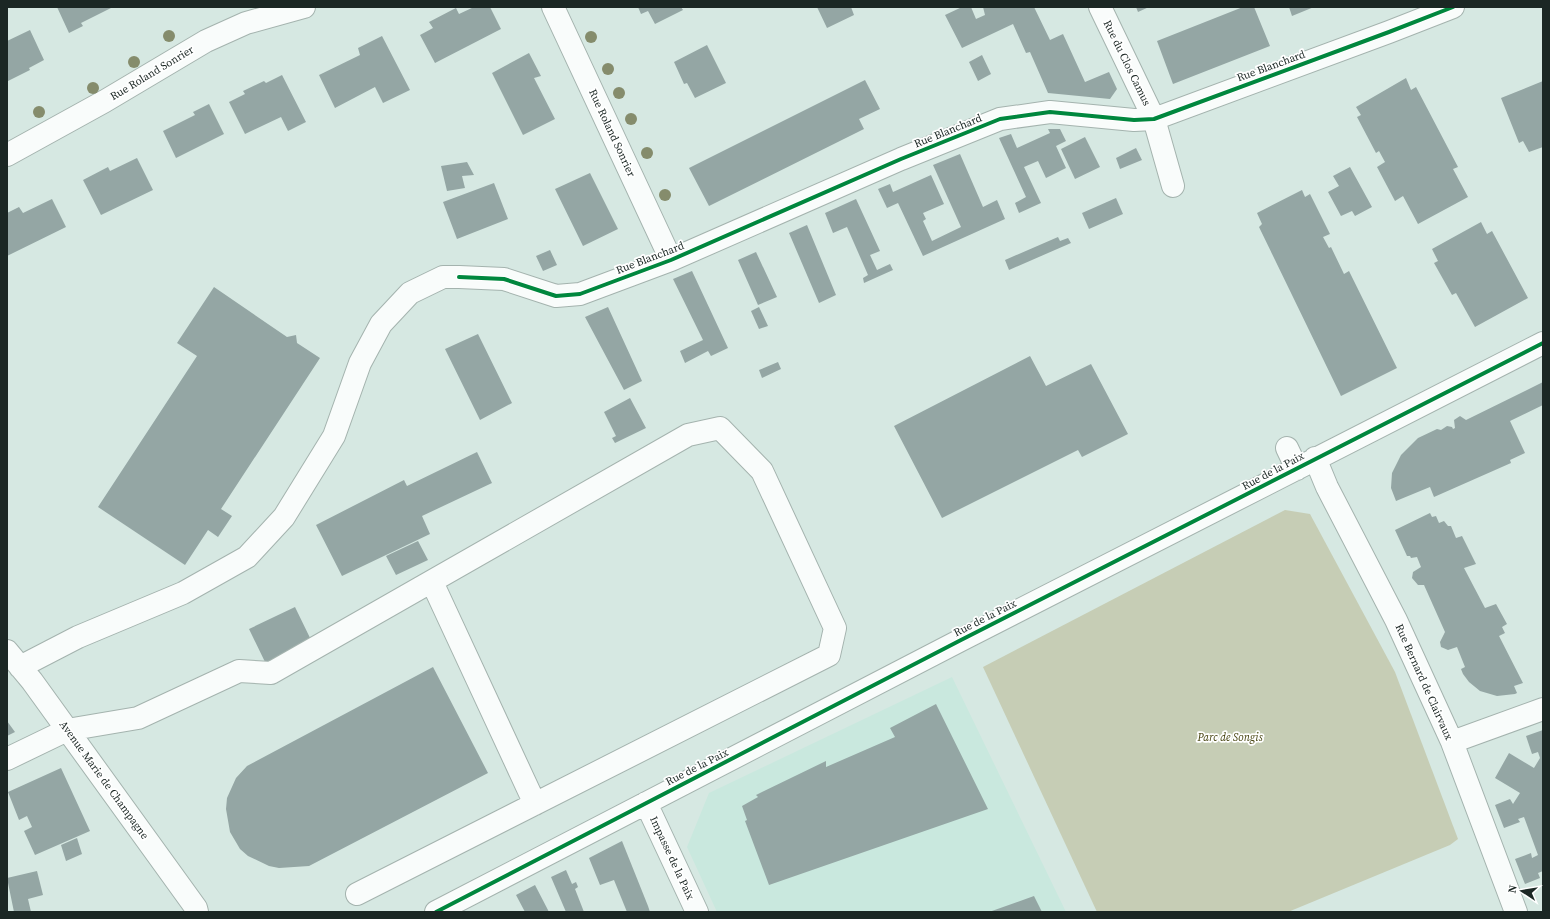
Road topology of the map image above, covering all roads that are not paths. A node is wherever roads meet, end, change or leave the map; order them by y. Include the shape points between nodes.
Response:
1 (304, 7) edge
2 (553, 7) edge
3 (1100, 7) edge
4 (1452, 7) edge
5 (1154, 119) junction
6 (7, 155) edge
7 (1173, 186) dead end
8 (672, 260) junction
9 (1543, 343) edge
10 (1287, 448) dead end
11 (1306, 464) junction
12 (432, 582) junction
13 (14, 659) edge
14 (1543, 709) edge
15 (67, 730) junction
16 (1452, 742) junction
17 (7, 759) edge
18 (646, 803) junction
19 (535, 804) junction
20 (357, 894) dead end
21 (197, 912) edge
22 (436, 912) edge
23 (698, 912) edge
24 (1516, 912) edge

1 - 6 street, Rue Roland Sonrier via 246,23 206,41 106,101
2 - 8 street, Rue Roland Sonrier
3 - 5 street, Rue du Clos Camus
4 - 5 street, Rue Blanchard
5 - 7 street, Rue du Clos Camus
5 - 8 street, Rue Blanchard via 1134,120 1050,112 1000,119 901,159
8 - 13 street, Rue Blanchard via 580,294 556,296 504,279 459,277 443,278 410,294 381,324 360,363 334,436 284,517 247,558 183,593 78,637
9 - 11 street, Rue de la Paix
10 - 11 street, Rue Bernard de Clairvaux
11 - 16 street, Rue Bernard de Clairvaux via 1327,487 1396,620
11 - 18 street, Rue de la Paix
12 - 15 street via 271,674 239,671 138,718
12 - 19 street
12 - 19 street via 688,435 720,428 762,471 835,628 829,655
13 - 15 street, Avenue Marie de Champagne
14 - 16 street
15 - 17 street
15 - 21 street, Avenue Marie de Champagne
16 - 24 street, Rue Bernard de Clairvaux
18 - 22 street, Rue de la Paix
18 - 23 street, Impasse de la Paix
19 - 20 street

